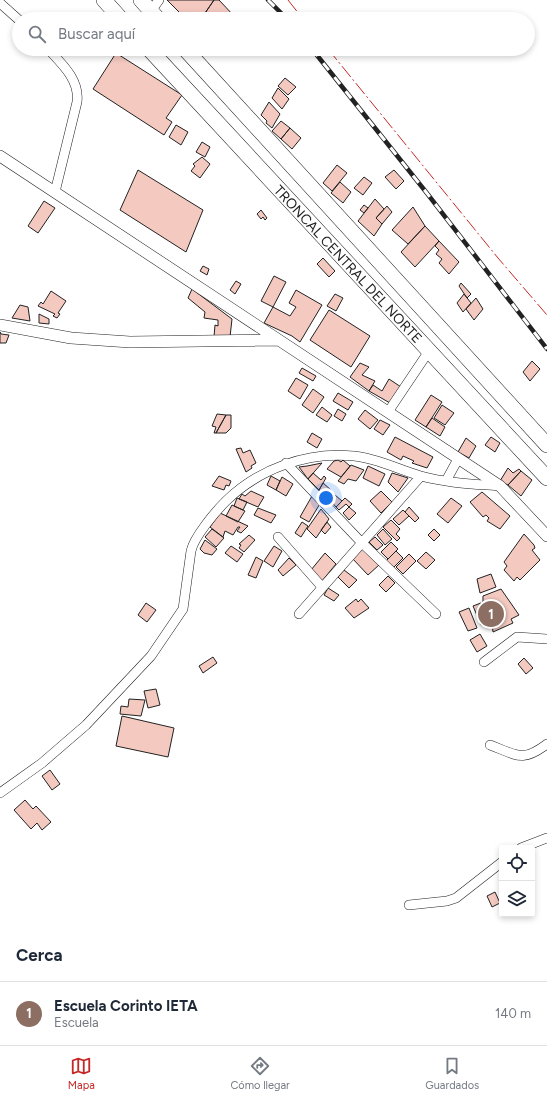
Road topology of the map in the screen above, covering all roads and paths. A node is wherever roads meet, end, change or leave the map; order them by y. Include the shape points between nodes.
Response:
1 (104, 0) edge
2 (0, 3) edge
3 (115, 12) edge
4 (12, 14) edge
5 (54, 56) edge
6 (155, 56) edge
7 (192, 56) edge
8 (0, 156) edge
9 (54, 192) junction
10 (0, 326) edge
11 (279, 340) junction
12 (429, 351) junction
13 (388, 412) junction
14 (547, 445) edge
15 (458, 459) junction
16 (286, 463) junction
17 (421, 476) junction
18 (547, 478) edge
19 (446, 481) junction
20 (500, 486) junction
21 (547, 536) edge
22 (278, 537) dead end
23 (361, 542) junction
24 (322, 587) junction
25 (299, 614) dead end
26 (436, 614) dead end
27 (547, 639) edge
28 (484, 662) dead end
29 (547, 744) edge
30 (490, 745) dead end
31 (0, 793) edge
32 (547, 838) edge
33 (529, 845) edge
34 (499, 864) edge
35 (410, 906) dead end

1 - 3 highway
2 - 4 street
5 - 9 street via 71,75 78,90
6 - 12 highway, TRONCAL CENTRAL DEL NORTE
7 - 14 highway, TRONCAL CENTRAL DEL NORTE
8 - 9 street
9 - 11 street
10 - 11 street via 71,338 130,342
11 - 13 street
12 - 13 street
12 - 18 highway, TRONCAL CENTRAL DEL NORTE
13 - 15 street
15 - 19 street
15 - 20 street
16 - 17 street via 326,456 354,456
16 - 23 street
16 - 31 street via 237,490 220,506 191,551 183,609 138,671 86,726 42,763
17 - 19 street
17 - 23 street
19 - 20 street
20 - 21 street
22 - 24 street
23 - 24 street
23 - 26 street
24 - 25 street
27 - 28 street via 517,636
29 - 30 street via 533,754 524,756
32 - 33 street
34 - 35 street via 456,898 447,902

